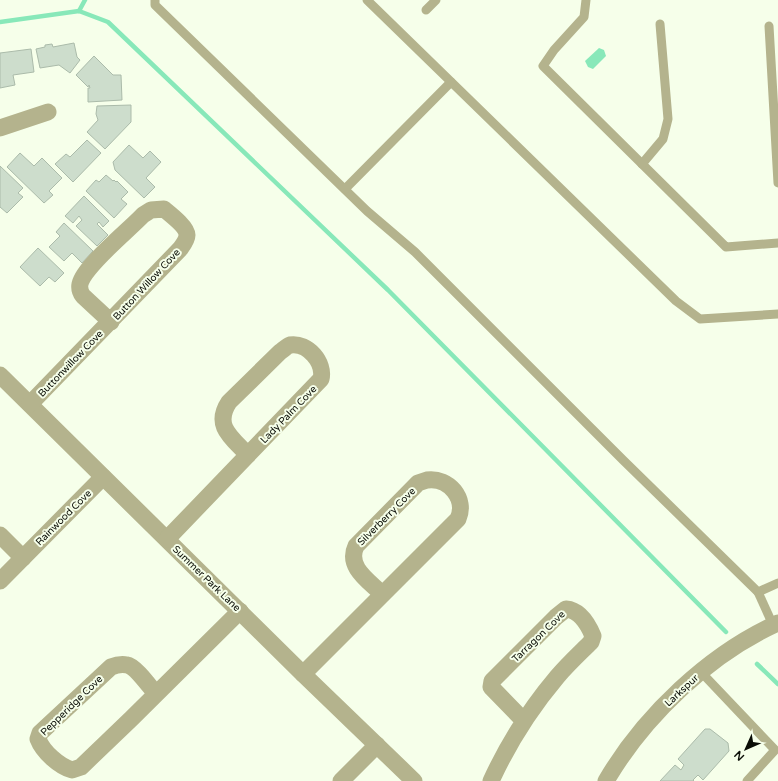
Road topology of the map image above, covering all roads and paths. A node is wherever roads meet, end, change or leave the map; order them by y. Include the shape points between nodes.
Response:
1 (155, 0) edge
2 (367, 0) edge
3 (436, 0) edge
4 (586, 0) edge
5 (426, 10) dead end
6 (660, 24) dead end
7 (769, 26) dead end
8 (774, 62) edge
9 (451, 82) junction
10 (48, 112) dead end
11 (0, 128) edge
12 (642, 164) junction
13 (778, 183) edge
14 (345, 189) junction
15 (778, 243) edge
16 (778, 314) edge
17 (111, 322) junction
18 (0, 375) edge
19 (30, 404) junction
20 (248, 455) junction
21 (103, 476) junction
22 (0, 535) edge
23 (167, 539) junction
24 (23, 558) junction
25 (0, 581) edge
26 (778, 583) edge
27 (758, 592) junction
28 (382, 594) junction
29 (240, 611) junction
30 (775, 624) edge
31 (701, 672) junction
32 (303, 674) junction
33 (156, 694) junction
34 (524, 721) junction
35 (377, 745) junction
36 (776, 751) edge
37 (341, 781) edge
38 (414, 781) edge
39 (491, 781) edge
40 (606, 781) edge
41 (747, 781) edge

1 - 14 lane via 155,5
2 - 9 lane
3 - 5 lane
4 - 12 lane via 584,17 554,50 544,66
6 - 12 lane via 668,119 663,139
7 - 8 lane
8 - 13 lane
9 - 14 lane
9 - 16 lane via 676,301 700,319
10 - 11 street
12 - 15 lane via 726,247
14 - 27 lane via 415,252
17 - 17 street, Button Willow Cove via 80,291 80,284 87,269 143,215 150,210 164,209 185,228 186,241
17 - 19 street, Buttonwillow Cove
18 - 19 street, Summer Park Lane
19 - 21 street, Summer Park Lane
20 - 20 street, Lady Palm Cove via 321,379 322,365 305,348 289,345 224,409 222,416 227,433
20 - 23 street, Lady Palm Cove
21 - 23 street, Summer Park Lane
21 - 24 street, Rainwood Cove
22 - 24 street
23 - 29 street, Summer Park Lane
24 - 25 street, Rainwood Cove
26 - 27 lane
27 - 30 lane
28 - 28 street, Silverberry Cove via 458,519 461,504 446,484 428,480 418,483 356,546 352,553 358,571
28 - 32 street, Silverberry Cove
29 - 32 street, Summer Park Lane
29 - 33 street, Pepperidge Cove
30 - 31 street, Larkspur via 734,648
31 - 36 lane
31 - 40 street, Larkspur via 669,700 640,732
32 - 35 street, Summer Park Lane
33 - 33 street, Pepperidge Cove via 81,766 72,770 64,767 41,746 38,739 40,733 111,667 128,665
34 - 34 street, Tarragon Cove via 557,676 591,642 593,636 588,625 571,609 566,609 556,617 492,681 491,687
34 - 39 street, Tarragon Cove via 503,755
35 - 37 street
35 - 38 street, Summer Park Lane
36 - 41 lane

